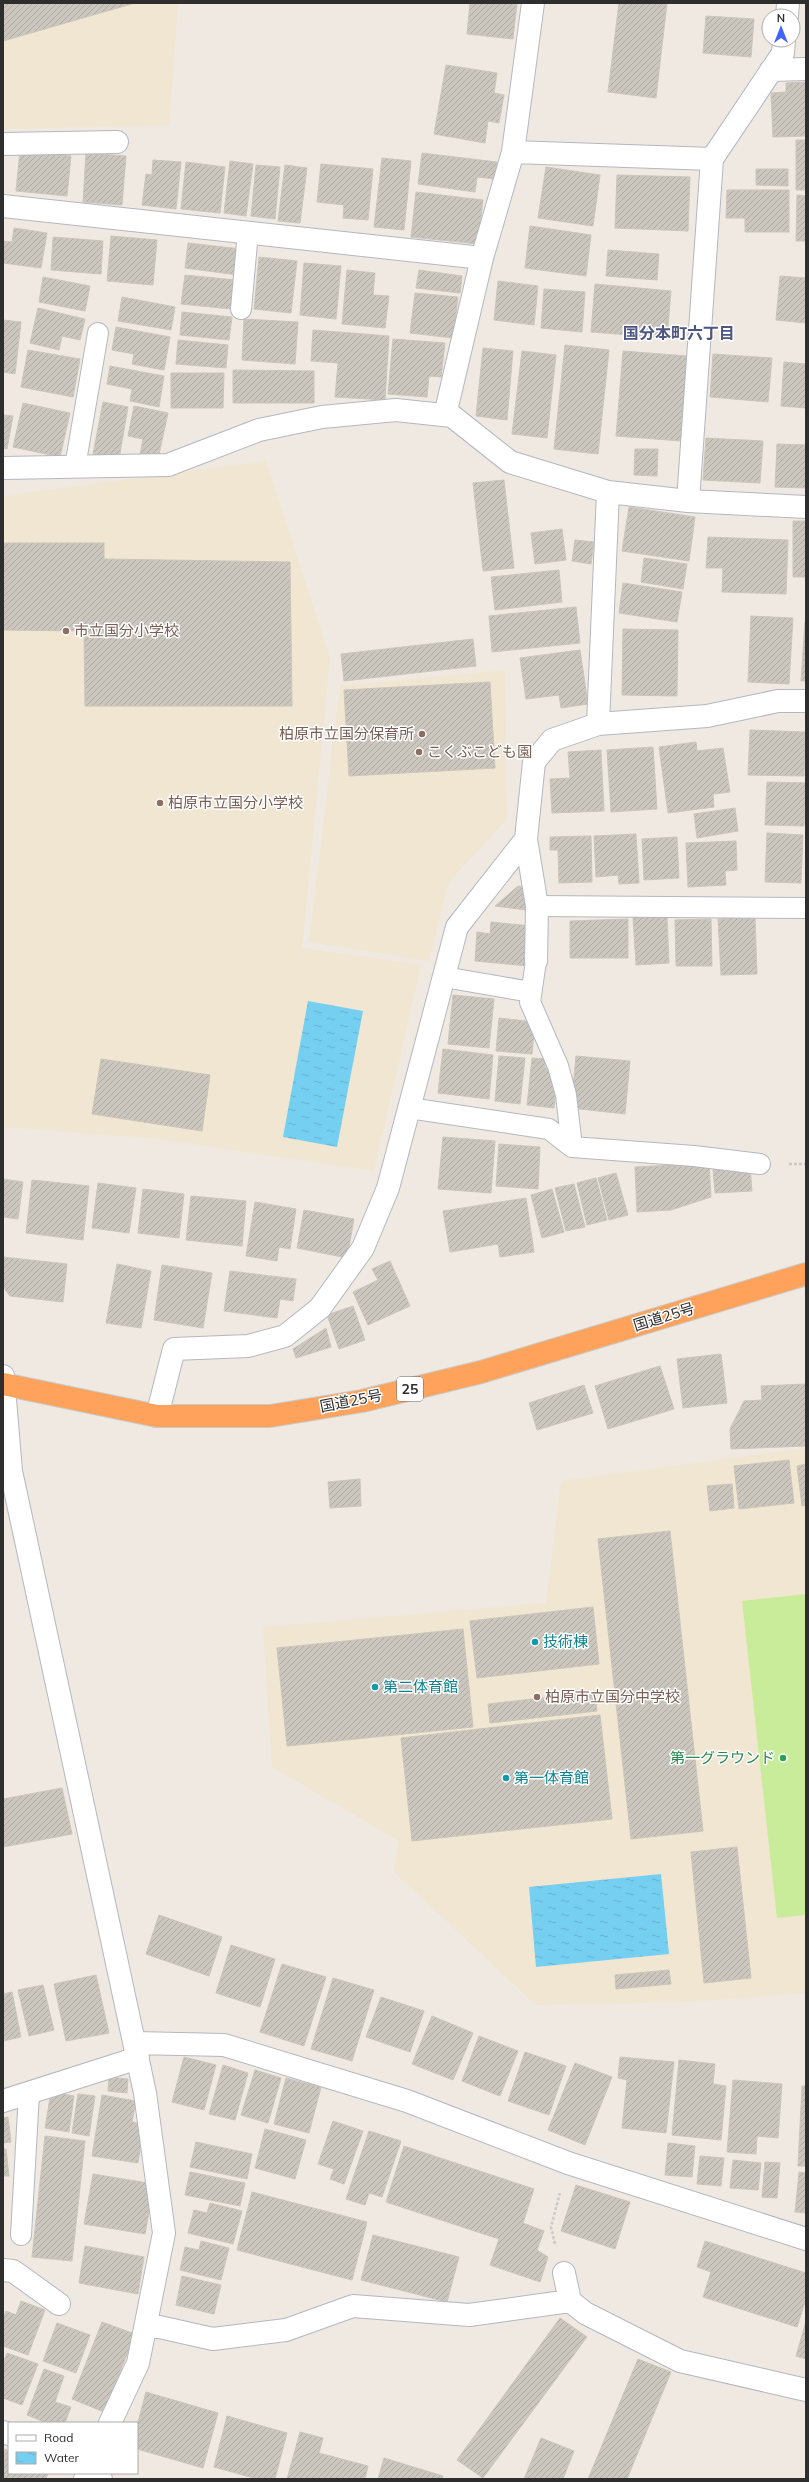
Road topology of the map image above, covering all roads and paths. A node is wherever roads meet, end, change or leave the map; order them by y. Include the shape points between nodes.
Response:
1 (533, 3) edge
2 (783, 48) edge
3 (806, 69) edge
4 (771, 70) junction
5 (117, 142) dead end
6 (3, 144) edge
7 (513, 152) junction
8 (712, 159) junction
9 (3, 206) edge
10 (248, 232) junction
11 (482, 258) junction
12 (241, 309) dead end
13 (98, 333) dead end
14 (445, 415) junction
15 (75, 467) junction
16 (3, 468) edge
17 (608, 492) junction
18 (688, 501) junction
19 (806, 507) edge
20 (806, 701) edge
21 (598, 724) junction
22 (526, 840) junction
23 (537, 906) junction
24 (806, 908) edge
25 (536, 962) joint
26 (444, 977) junction
27 (531, 992) junction
28 (409, 1108) junction
29 (572, 1147) junction
30 (760, 1164) dead end
31 (806, 1274) edge
32 (4, 1382) edge
33 (157, 1416) junction
34 (136, 2050) junction
35 (29, 2092) junction
36 (3, 2101) edge
37 (568, 2163) junction
38 (21, 2235) dead end
39 (806, 2239) edge
40 (3, 2270) edge
41 (564, 2273) joint
42 (570, 2301) junction
43 (59, 2304) dead end
44 (146, 2324) junction
45 (806, 2390) edge
46 (110, 2422) edge

1 - 7 street
2 - 4 street via 783,53
3 - 4 street
4 - 8 street
5 - 6 street
7 - 8 street
7 - 11 street
8 - 18 street
9 - 10 street
10 - 11 street
10 - 12 lane
11 - 14 street
13 - 15 lane
14 - 15 street via 396,410 322,417 259,430 168,465
14 - 17 street via 452,416 510,462
15 - 16 street
17 - 18 street
17 - 21 street
18 - 19 street
20 - 21 street via 778,701 707,716
21 - 22 street via 552,740 534,762
22 - 23 street
22 - 26 street via 458,927
23 - 24 lane
23 - 25 street
25 - 27 lane
26 - 27 lane
26 - 28 street
27 - 29 lane via 530,1002 558,1066 566,1095
28 - 29 lane via 549,1129
28 - 33 street via 388,1188 363,1248 320,1308 285,1336 248,1346 174,1349
29 - 30 lane via 694,1156
31 - 33 highway, 国道25号 / 25 via 480,1372 362,1401 270,1416
32 - 33 highway, 国道25号 / 25
32 - 34 street via 11,1471
34 - 35 street
34 - 37 street via 224,2045 407,2101
34 - 44 street via 145,2092 164,2233
35 - 36 street
35 - 38 lane
37 - 39 street
37 - 41 path via 551,2227
40 - 43 street via 13,2271
41 - 42 street
42 - 44 street via 469,2315 353,2306 286,2330 213,2339
42 - 45 street via 585,2313 680,2361
44 - 46 street via 138,2363

